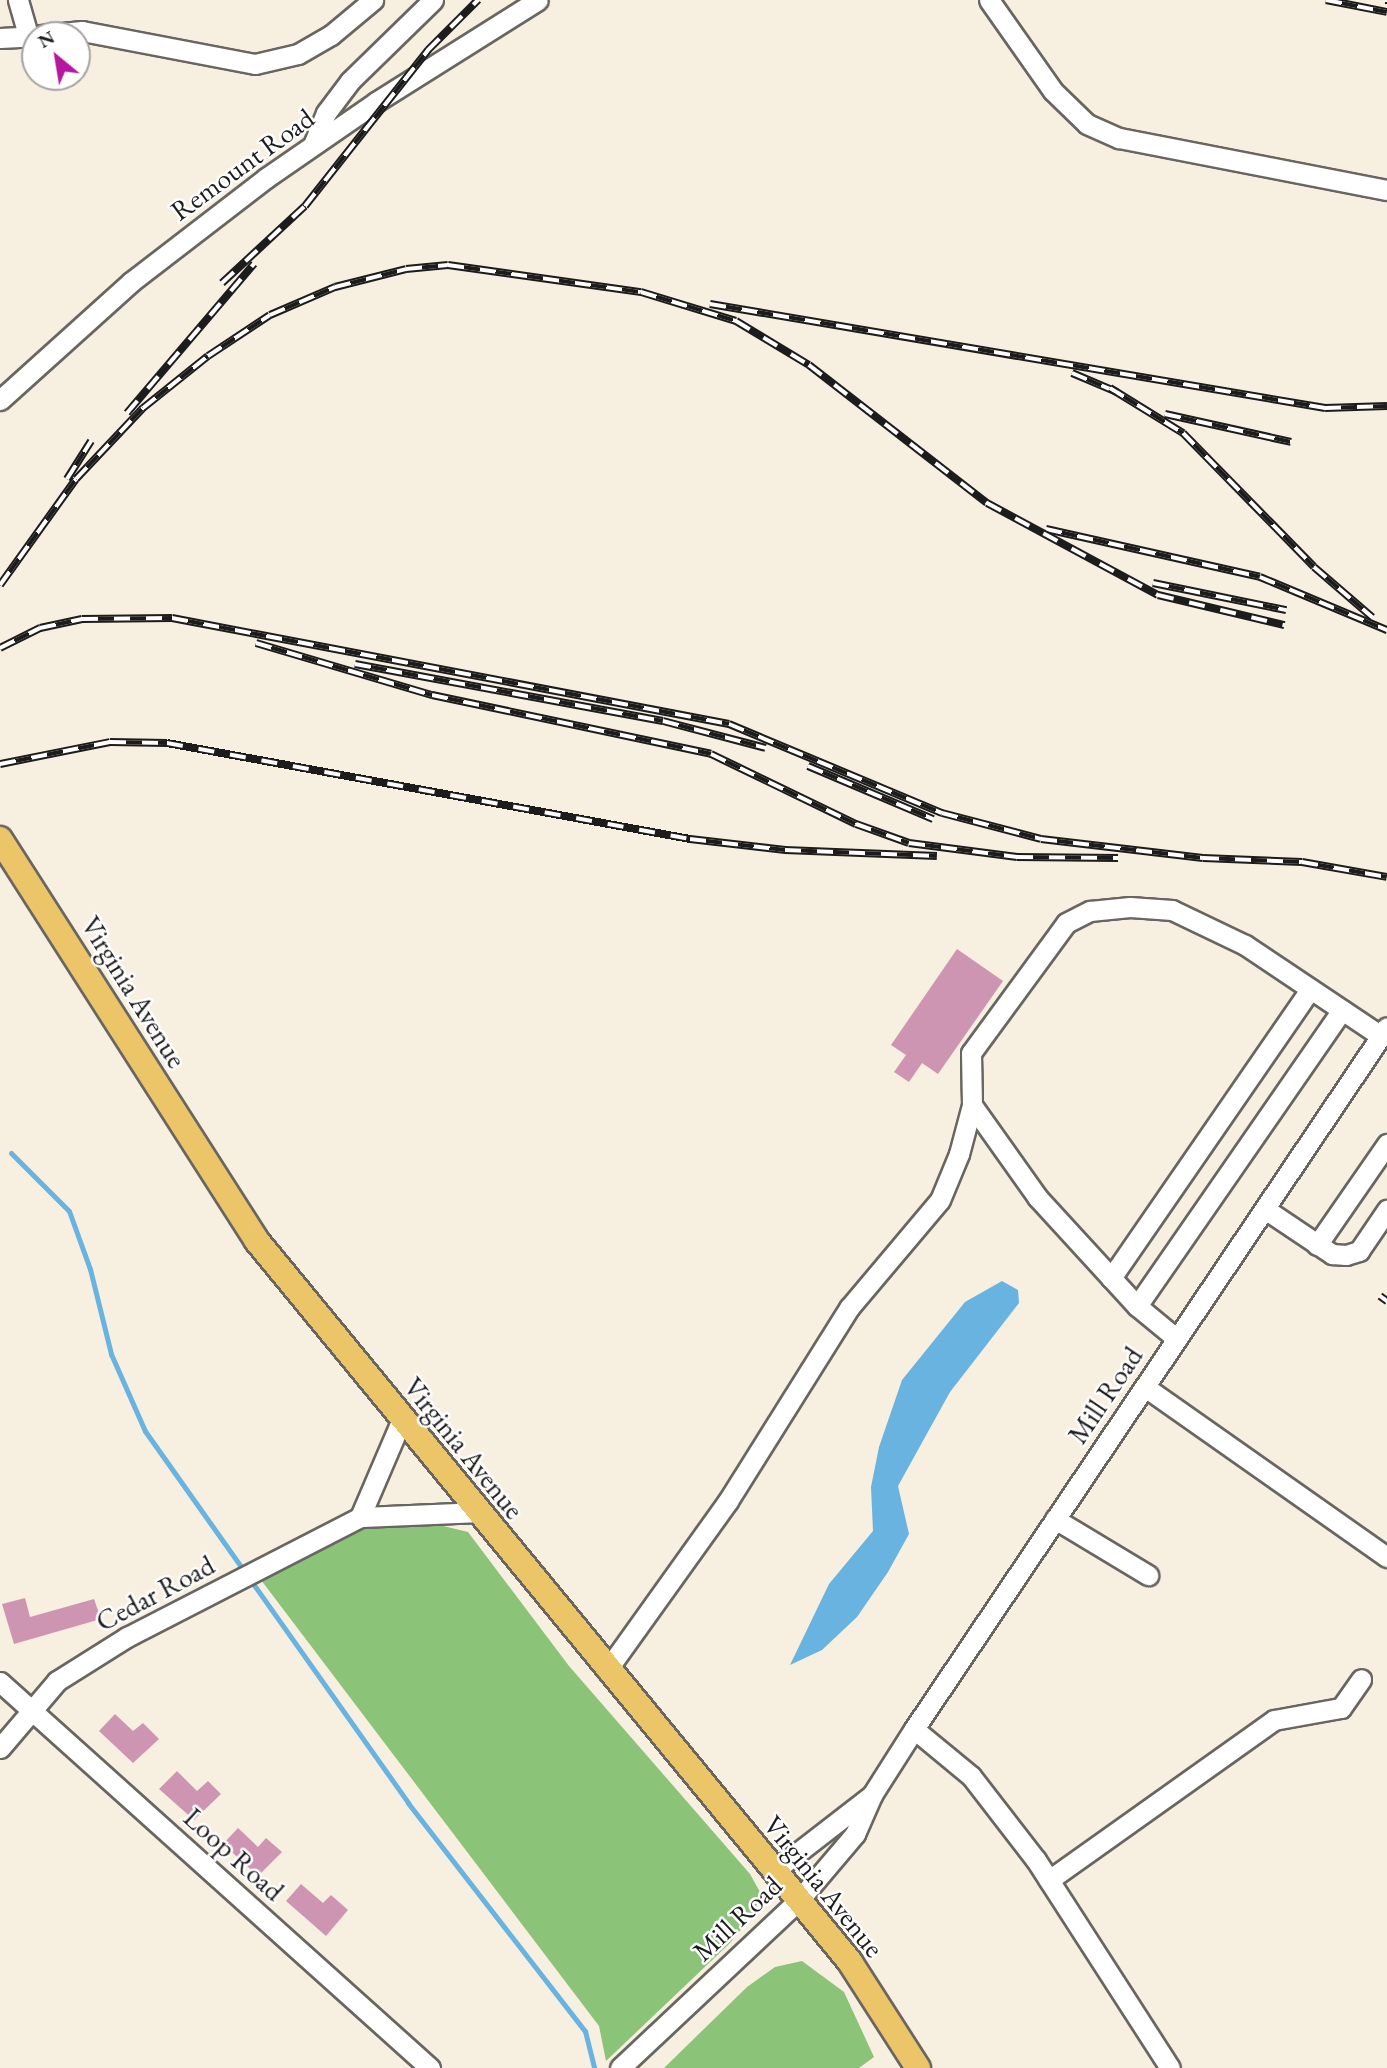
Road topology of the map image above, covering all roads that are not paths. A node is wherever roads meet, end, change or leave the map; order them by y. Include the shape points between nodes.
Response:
1 (18, 0) edge
2 (373, 0) edge
3 (433, 0) edge
4 (538, 0) edge
5 (989, 0) edge
6 (28, 21) edge
7 (91, 33) edge
8 (21, 37) edge
9 (0, 38) edge
10 (312, 146) junction
11 (1387, 190) edge
12 (0, 400) edge
13 (0, 839) edge
14 (1310, 989) junction
15 (1342, 1010) junction
16 (1384, 1032) edge
17 (972, 1105) junction
18 (1387, 1144) edge
19 (1265, 1209) junction
20 (1387, 1210) edge
21 (1317, 1245) junction
22 (1111, 1278) junction
23 (1137, 1306) junction
24 (1177, 1339) junction
25 (1145, 1387) junction
26 (402, 1419) junction
27 (477, 1512) junction
28 (359, 1517) junction
29 (1055, 1520) junction
30 (1387, 1557) edge
31 (1148, 1575) dead end
32 (607, 1670) junction
33 (1361, 1679) dead end
34 (0, 1682) edge
35 (33, 1710) junction
36 (914, 1728) junction
37 (0, 1748) edge
38 (872, 1795) junction
39 (774, 1871) junction
40 (1049, 1880) junction
41 (799, 1900) junction
42 (430, 2068) edge
43 (620, 2068) edge
44 (918, 2068) edge
45 (1170, 2068) edge

1 - 6 street
2 - 7 street via 331,35 298,54 255,64
3 - 10 street via 350,81 326,113
4 - 10 street, Remount Road
5 - 11 street via 1053,91 1087,124 1119,138
8 - 9 street
10 - 12 street, Remount Road via 131,282
13 - 26 main road, Virginia Avenue via 257,1241
14 - 15 street
14 - 17 street via 1245,945 1172,910 1090,911 1066,923 971,1053
14 - 22 street
15 - 16 street
15 - 23 street
16 - 19 street, Mill Road
17 - 22 street via 1038,1198
17 - 32 street via 940,1200 849,1308 728,1501
18 - 21 street
19 - 21 street
19 - 24 street, Mill Road
20 - 21 street via 1359,1251 1332,1254
22 - 23 street
23 - 24 street
24 - 25 street, Mill Road
25 - 29 street, Mill Road
25 - 30 street
26 - 27 main road, Virginia Avenue
26 - 28 street
27 - 28 street, Cedar Road
27 - 32 main road, Virginia Avenue
28 - 35 street, Cedar Road via 127,1637 57,1681
29 - 31 street
29 - 36 street, Mill Road
32 - 39 main road, Virginia Avenue
33 - 40 street via 1341,1708 1274,1720
34 - 35 street, Loop Road
35 - 37 street, Cedar Road
35 - 42 street, Loop Road
36 - 38 street, Mill Road
36 - 40 street via 971,1776
38 - 39 street, Mill Road
38 - 41 street, Mill Road via 855,1834
39 - 41 main road, Virginia Avenue
40 - 45 street
41 - 43 street, Mill Road
41 - 44 main road, Virginia Avenue via 850,1962

